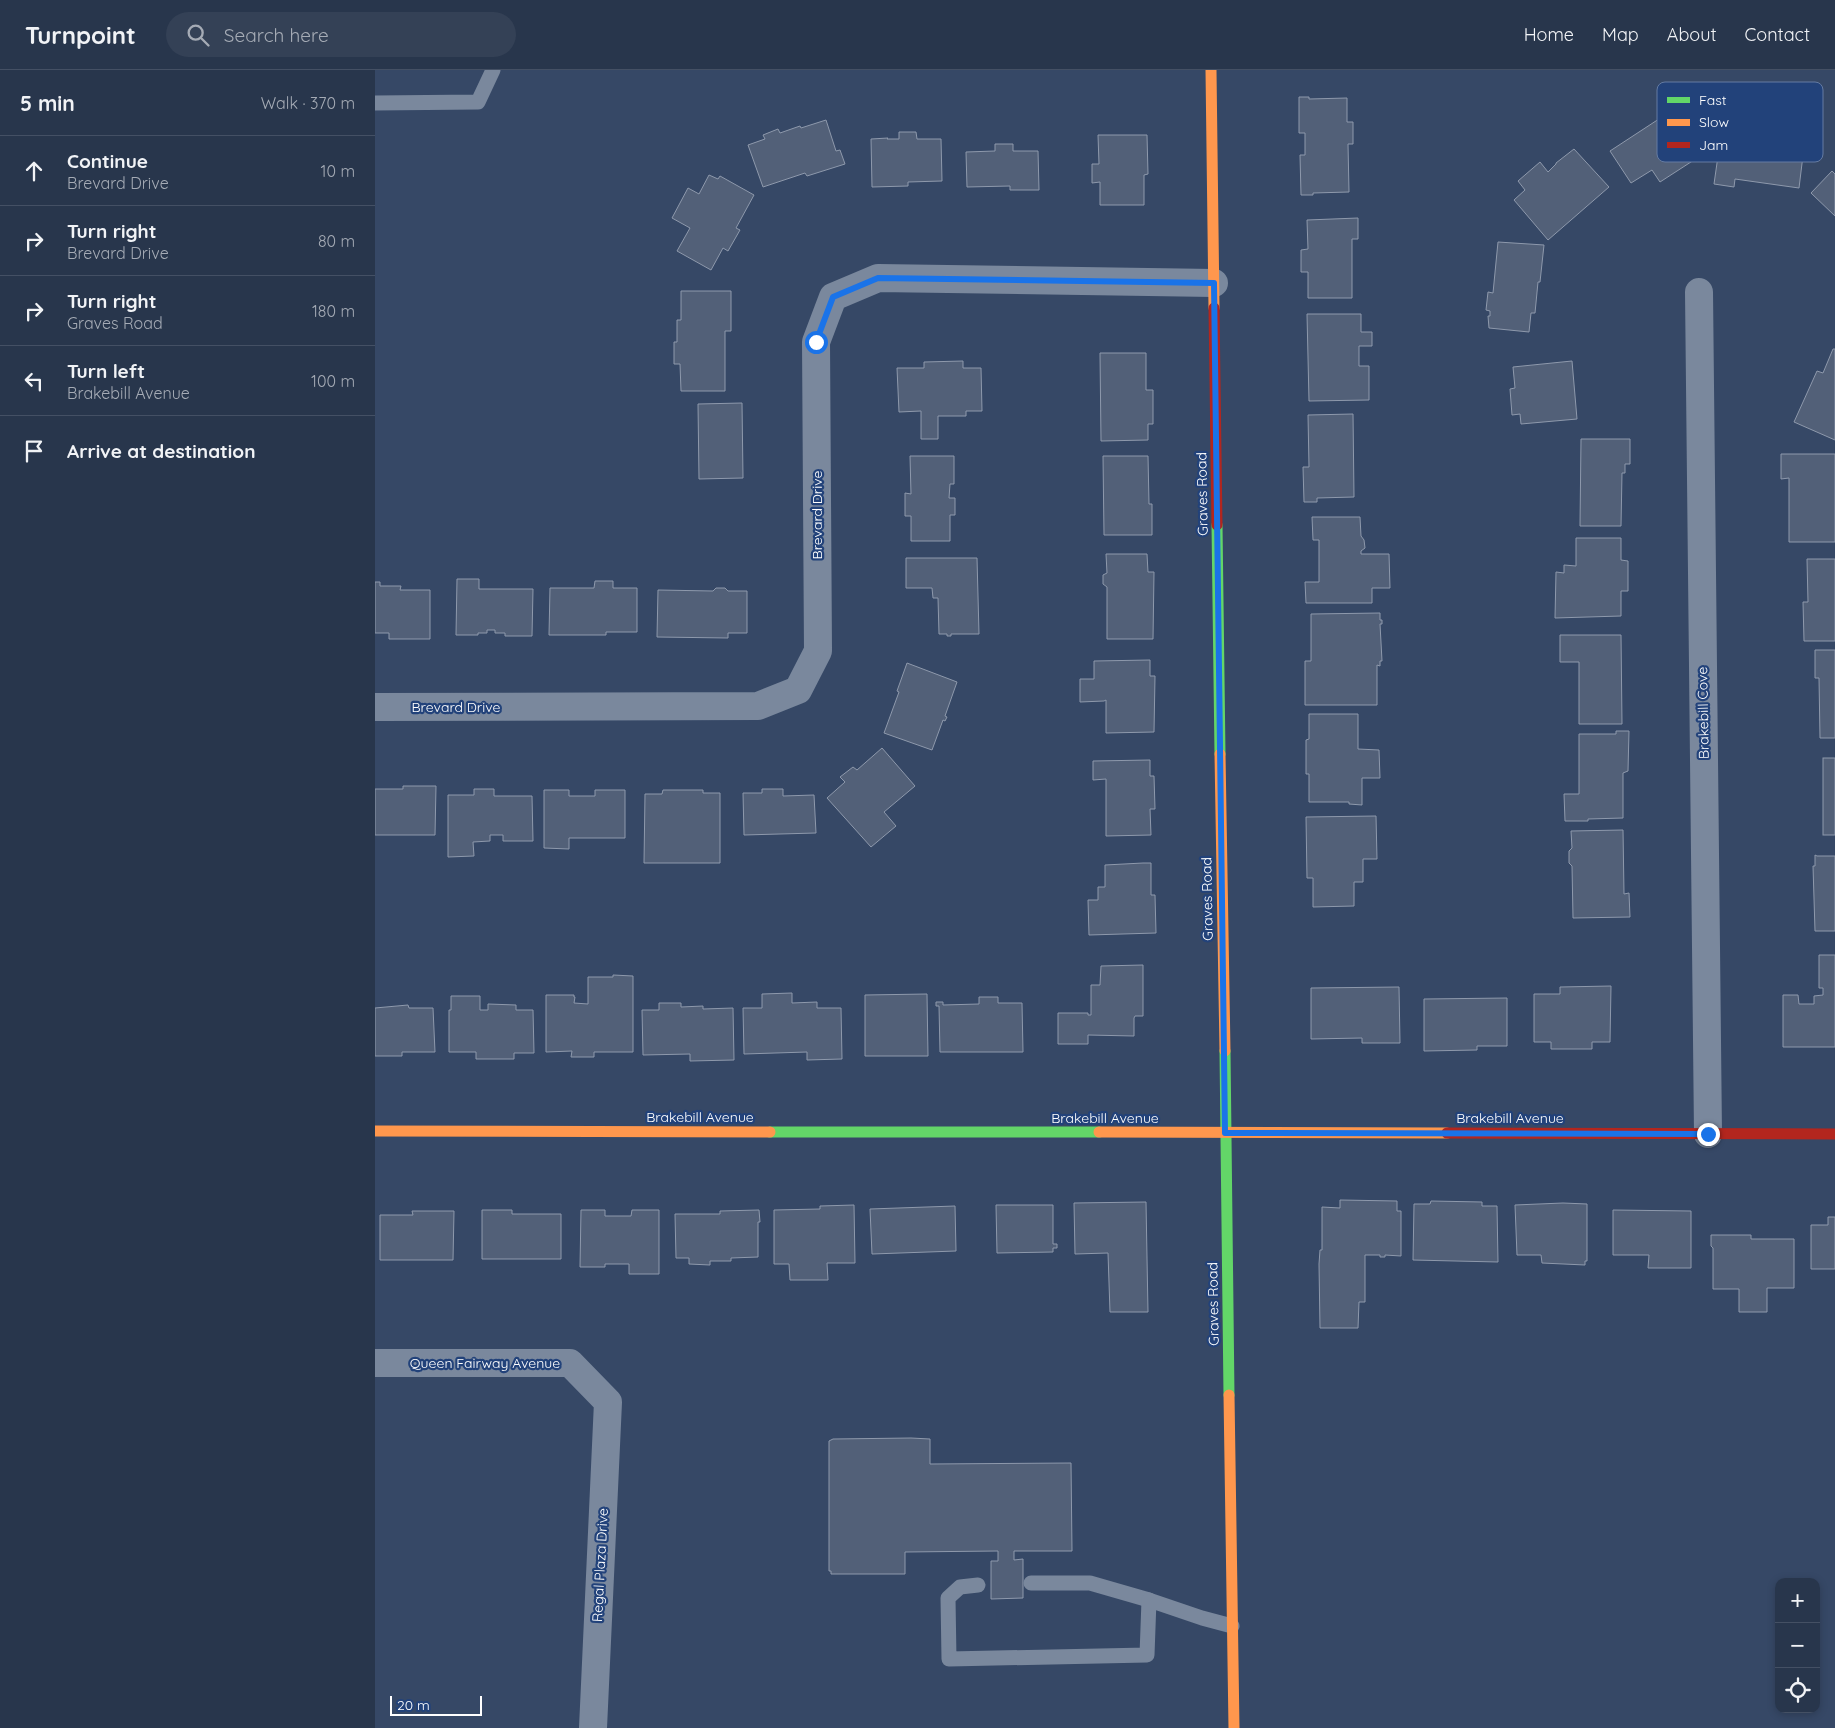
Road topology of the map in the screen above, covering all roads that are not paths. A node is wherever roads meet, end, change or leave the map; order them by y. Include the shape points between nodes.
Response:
1 (493, 70) edge
2 (1211, 70) edge
3 (375, 103) edge
4 (1214, 283) junction
5 (1699, 292) dead end
6 (375, 707) edge
7 (375, 1131) edge
8 (1225, 1133) junction
9 (1708, 1134) junction
10 (1835, 1134) edge
11 (375, 1363) edge
12 (608, 1402) joint
13 (1031, 1583) dead end
14 (978, 1585) dead end
15 (1149, 1600) junction
16 (1232, 1626) junction
17 (593, 1728) edge
18 (1234, 1728) edge

1 - 3 lane via 478,102
2 - 4 street, Graves Road
4 - 6 street, Brevard Drive via 878,278 833,297 816,342 818,651 797,690 758,706
4 - 8 street, Graves Road
5 - 9 street, Brakebill Cove
7 - 8 street, Brakebill Avenue
8 - 9 street, Brakebill Avenue
8 - 16 street, Graves Road
9 - 10 street, Brakebill Avenue
11 - 12 street, Queen Fairway Avenue via 570,1363
12 - 17 street, Regal Plaza Drive
13 - 15 lane via 1090,1583
14 - 15 lane via 959,1587 948,1598 949,1659 1147,1656
15 - 16 lane
16 - 18 street, Graves Road

